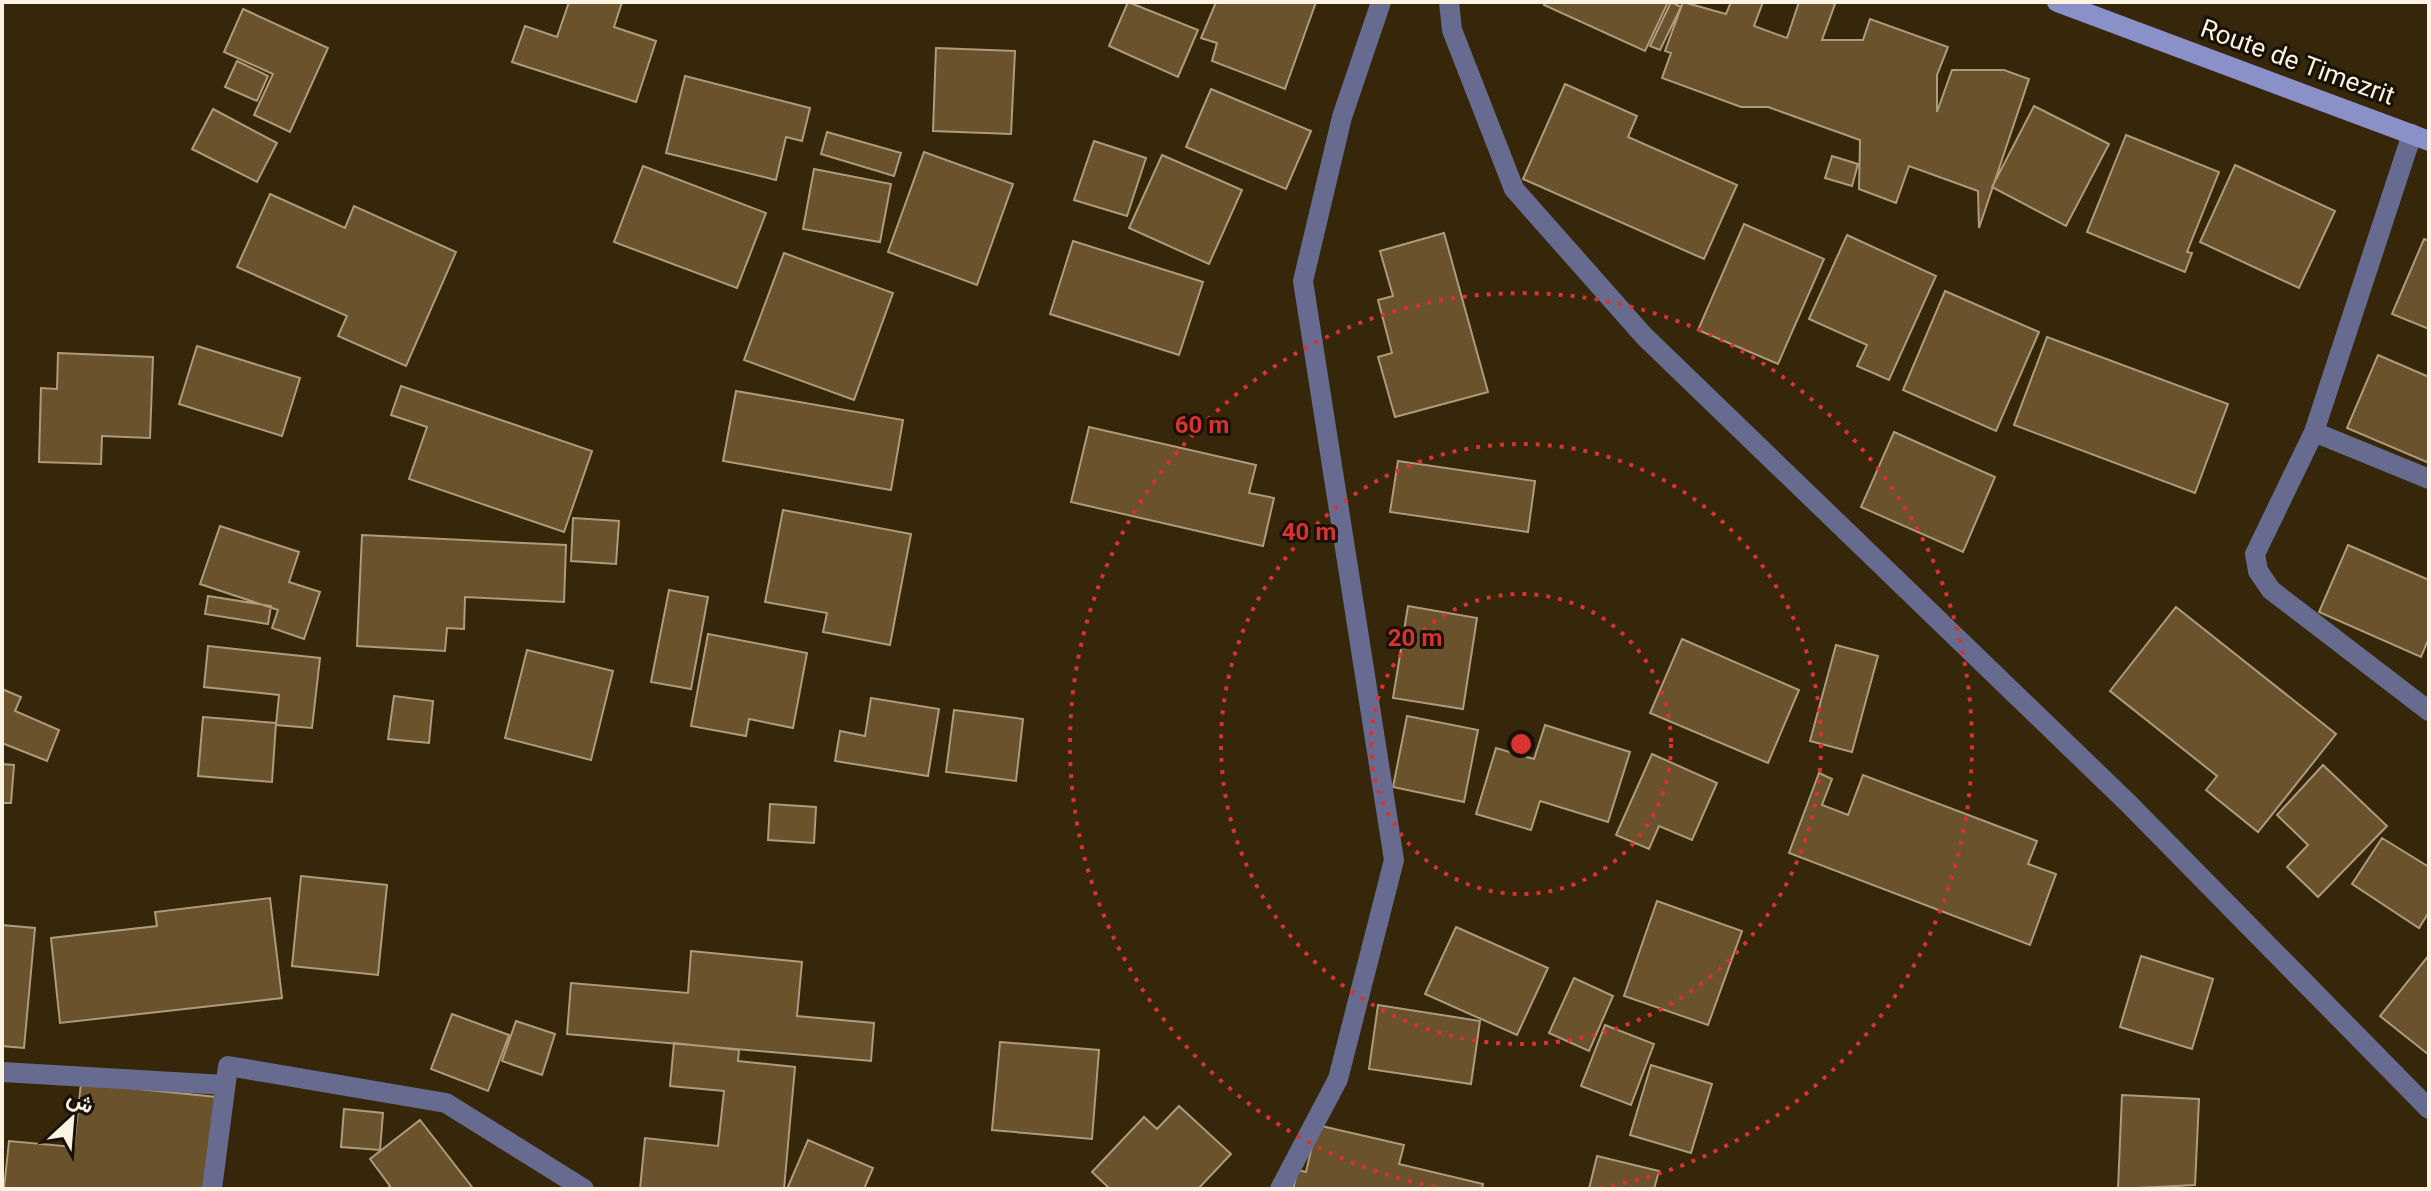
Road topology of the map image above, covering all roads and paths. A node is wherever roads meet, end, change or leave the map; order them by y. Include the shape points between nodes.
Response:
1 (1381, 2) edge
2 (1449, 2) edge
3 (2057, 2) edge
4 (2421, 138) edge
5 (2314, 432) junction
6 (2429, 479) edge
7 (2429, 711) edge
8 (2, 1072) edge
9 (225, 1085) junction
10 (2429, 1109) edge
11 (212, 1189) edge
12 (584, 1189) edge
13 (1280, 1189) edge

1 - 13 street via 1342,117 1303,281 1394,860 1338,1079
2 - 10 street via 1452,30 1514,189 1644,336 2129,804
3 - 4 main road, Route de Timezrit
4 - 5 street
5 - 6 street
5 - 7 street via 2255,554 2258,571 2271,590
8 - 9 street
9 - 11 street
9 - 12 street via 228,1066 446,1103

